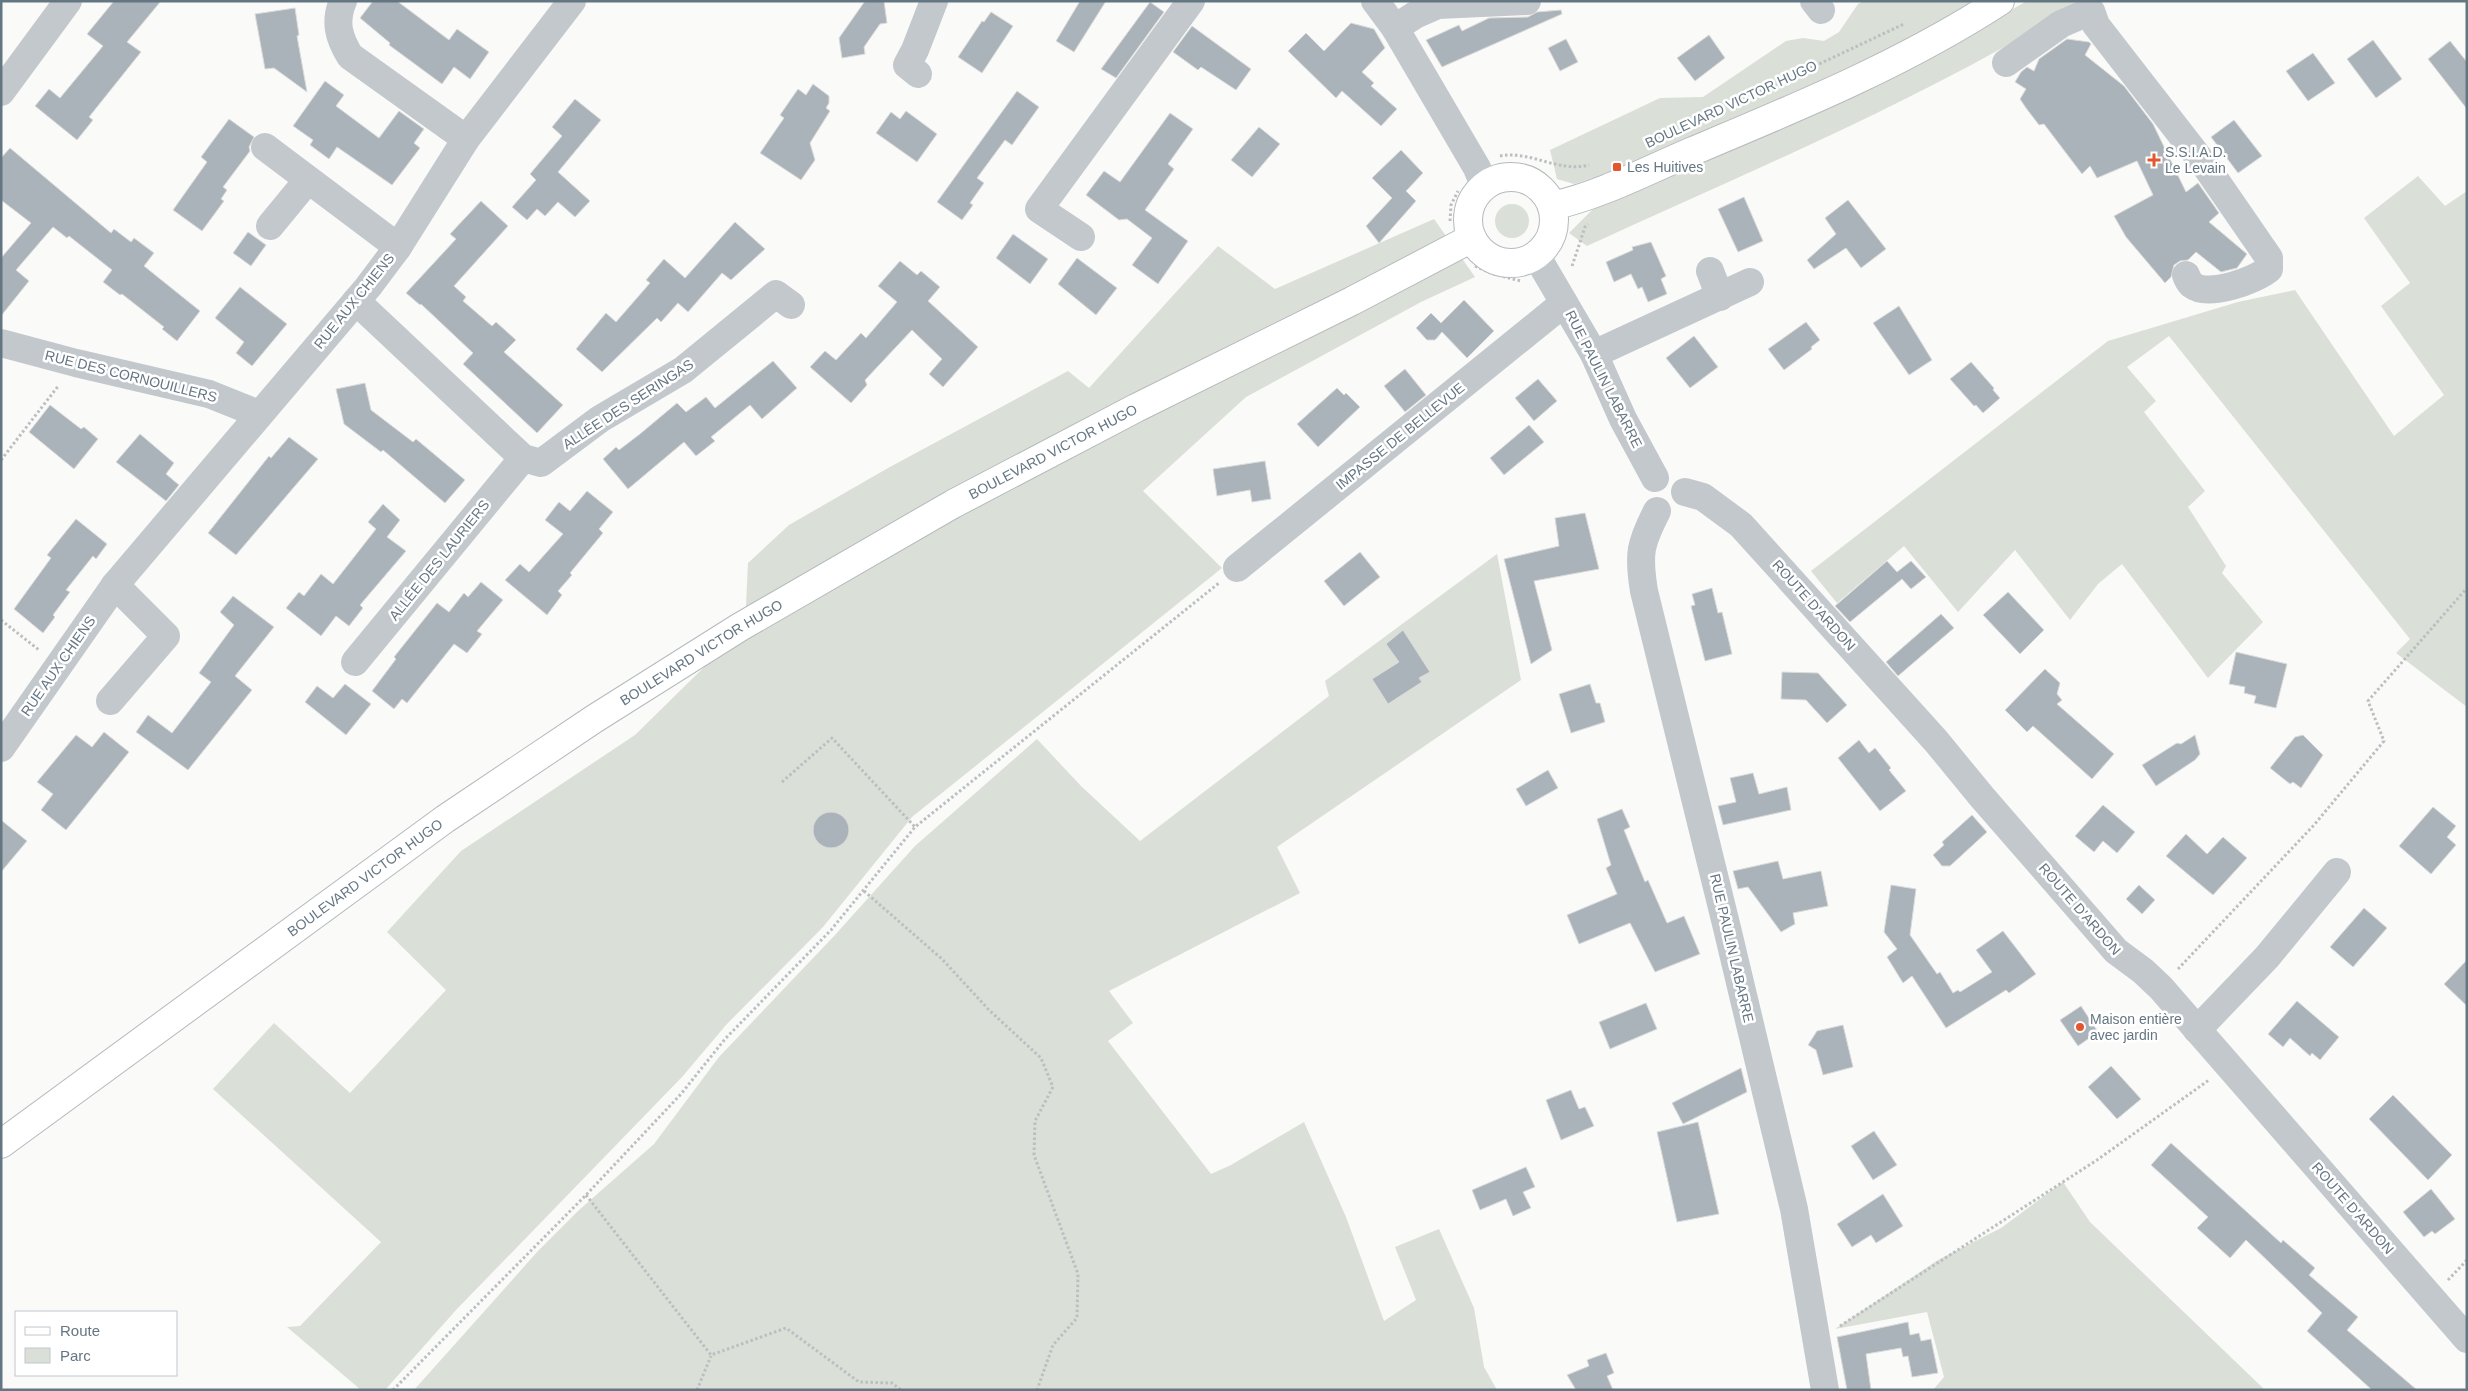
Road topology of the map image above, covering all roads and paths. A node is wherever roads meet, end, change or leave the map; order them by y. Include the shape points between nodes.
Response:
1 (68, 1) edge
2 (343, 1) edge
3 (572, 1) edge
4 (934, 1) edge
5 (1191, 1) edge
6 (1375, 1) edge
7 (1526, 1) edge
8 (2000, 1) edge
9 (2094, 6) edge
10 (1906, 23) dead end
11 (1395, 28) junction
12 (2006, 63) dead end
13 (918, 74) dead end
14 (1, 92) edge
15 (1746, 98) dead end
16 (466, 139) junction
17 (265, 147) dead end
18 (1595, 163) dead end
19 (1586, 166) junction
20 (1481, 177) junction
21 (307, 181) junction
22 (1595, 192) junction
23 (1552, 206) junction
24 (270, 226) dead end
25 (1081, 237) dead end
26 (1465, 243) junction
27 (398, 247) junction
28 (1536, 256) junction
29 (1710, 271) dead end
30 (2186, 275) dead end
31 (1750, 282) dead end
32 (1527, 283) dead end
33 (1720, 296) junction
34 (1560, 297) junction
35 (356, 301) junction
36 (791, 305) dead end
37 (1, 343) edge
38 (1594, 354) junction
39 (76, 363) junction
40 (259, 414) junction
41 (523, 458) junction
42 (1, 460) edge
43 (1655, 478) junction
44 (1685, 492) junction
45 (1657, 511) junction
46 (1237, 568) joint
47 (115, 585) junction
48 (2467, 588) edge
49 (1, 620) edge
50 (355, 662) dead end
51 (59, 665) junction
52 (110, 701) dead end
53 (1, 748) edge
54 (782, 782) dead end
55 (915, 827) junction
56 (2337, 872) dead end
57 (864, 891) junction
58 (2161, 988) junction
59 (2197, 1030) junction
60 (2227, 1064) junction
61 (1, 1144) edge
62 (586, 1195) junction
63 (1814, 1324) junction
64 (2467, 1339) edge
65 (711, 1355) junction
66 (393, 1390) edge
67 (697, 1390) edge
68 (901, 1390) edge
69 (1037, 1390) edge
70 (1825, 1390) edge

1 - 14 street
2 - 16 street via 337,23 341,41 350,56
3 - 16 street, RUE AUX CHIENS
4 - 13 street via 907,65
5 - 25 street via 1038,208
6 - 11 street
7 - 11 street via 1438,5
8 - 22 main road, BOULEVARD VICTOR HUGO via 1896,60 1785,113
9 - 12 street via 2061,24
9 - 30 street via 2096,25 2207,168 2269,258 2269,269 2260,277 2218,289 2201,289 2191,284
10 - 15 path, BOULEVARD VICTOR HUGO
11 - 20 street
16 - 27 street, RUE AUX CHIENS
17 - 21 street
18 - 19 path
19 - 20 path via 1559,166 1518,155 1502,155 1487,161
19 - 22 path
20 - 23 main road via 1528,180 1544,192
20 - 26 main road via 1470,210
20 - 26 path via 1467,178 1451,205 1450,223
21 - 24 street
21 - 27 street
22 - 23 main road, BOULEVARD VICTOR HUGO
22 - 34 path via 1600,213 1585,227
23 - 28 main road via 1554,228 1547,245
26 - 28 main road via 1495,260 1514,263
26 - 32 path via 1466,260 1479,269
26 - 61 main road, BOULEVARD VICTOR HUGO via 970,495 740,627 594,719 445,819
27 - 35 street, RUE AUX CHIENS
28 - 34 street, RUE PAULIN LABARRE
29 - 33 street
31 - 33 street
33 - 38 street
34 - 38 street, RUE PAULIN LABARRE
34 - 46 street, IMPASSE DE BELLEVUE
35 - 40 street, RUE AUX CHIENS
35 - 41 street
36 - 41 street, ALLÉE DES SERINGAS via 776,294 683,370 600,419 541,463
37 - 39 street, RUE DES CORNOUILLERS
38 - 43 street, RUE PAULIN LABARRE via 1623,419
39 - 40 street, RUE DES CORNOUILLERS via 209,394
39 - 42 path
40 - 47 street, RUE AUX CHIENS
41 - 50 street, ALLÉE DES LAURIERS
43 - 44 street via 1666,475 1677,478
43 - 45 street via 1647,492 1649,503
44 - 45 street via 1678,508 1668,513
44 - 58 street, ROUTE D'ARDON via 1703,497 1741,524 1936,741 2116,951
45 - 63 street, RUE PAULIN LABARRE via 1641,546 1644,591 1791,1200
46 - 55 path
47 - 51 street, RUE AUX CHIENS
47 - 52 street via 166,636
48 - 58 path via 2368,701 2384,741 2314,825
49 - 51 path
51 - 53 street, RUE AUX CHIENS
54 - 55 path via 832,738
55 - 57 path
56 - 59 street via 2267,957
57 - 62 path via 831,930 725,1039 681,1094
57 - 69 path via 942,959 988,1010 1041,1058 1053,1087 1035,1121 1034,1155 1078,1274 1077,1318 1053,1344
58 - 59 street, ROUTE D'ARDON
59 - 60 street, ROUTE D'ARDON
60 - 63 path via 2097,1160 1840,1326
60 - 64 street, ROUTE D'ARDON
62 - 65 path
62 - 66 path
63 - 70 street, RUE PAULIN LABARRE
65 - 67 path
65 - 68 path via 786,1328 859,1382 892,1383

